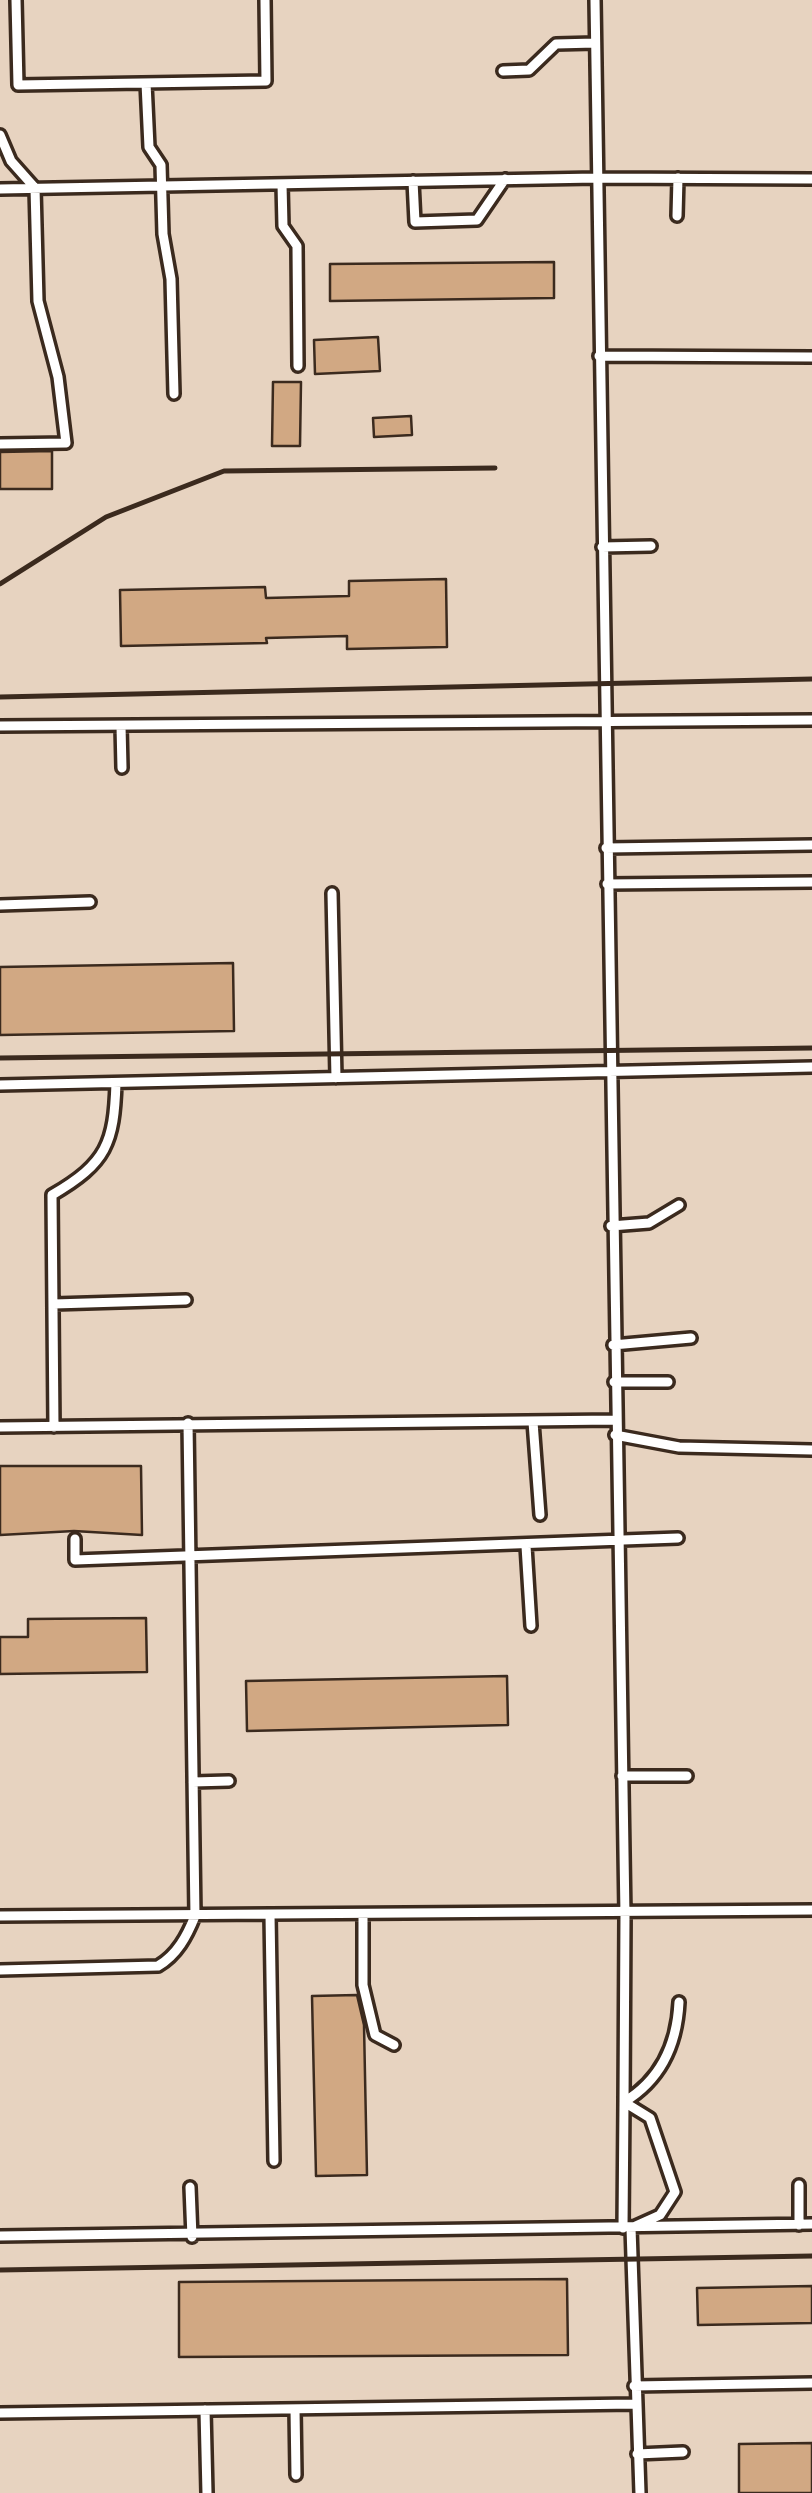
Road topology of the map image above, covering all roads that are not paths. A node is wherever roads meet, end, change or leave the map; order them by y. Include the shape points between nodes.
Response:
1 (16, 0) edge
2 (265, 0) edge
3 (595, 0) edge
4 (595, 43) junction
5 (503, 72) dead end
6 (146, 83) junction
7 (0, 135) edge
8 (596, 178) junction
9 (678, 178) junction
10 (505, 179) junction
11 (812, 179) edge
12 (414, 182) junction
13 (282, 184) junction
14 (162, 187) junction
15 (35, 188) junction
16 (0, 189) edge
17 (677, 216) dead end
18 (599, 356) junction
19 (812, 357) edge
20 (298, 366) dead end
21 (174, 394) dead end
22 (0, 444) edge
23 (602, 546) junction
24 (651, 546) dead end
25 (604, 720) junction
26 (812, 720) edge
27 (0, 726) edge
28 (121, 726) junction
29 (122, 768) dead end
30 (812, 845) edge
31 (606, 848) junction
32 (812, 882) edge
33 (606, 884) junction
34 (332, 893) dead end
35 (90, 902) dead end
36 (0, 905) edge
37 (812, 1066) edge
38 (609, 1074) junction
39 (336, 1078) junction
40 (116, 1083) junction
41 (0, 1085) edge
42 (678, 1205) dead end
43 (611, 1226) junction
44 (186, 1300) dead end
45 (54, 1304) junction
46 (691, 1338) dead end
47 (613, 1344) junction
48 (614, 1382) junction
49 (668, 1382) dead end
50 (614, 1420) junction
51 (534, 1422) junction
52 (188, 1424) junction
53 (0, 1427) edge
54 (54, 1427) junction
55 (616, 1435) junction
56 (812, 1450) edge
57 (540, 1515) dead end
58 (678, 1538) dead end
59 (75, 1539) dead end
60 (618, 1541) junction
61 (526, 1546) junction
62 (191, 1558) junction
63 (530, 1626) dead end
64 (622, 1776) junction
65 (687, 1776) dead end
66 (193, 1782) junction
67 (229, 1782) dead end
68 (812, 1910) edge
69 (625, 1914) junction
70 (362, 1915) junction
71 (0, 1916) edge
72 (194, 1916) junction
73 (270, 1916) junction
74 (0, 1970) edge
75 (679, 2002) dead end
76 (394, 2045) dead end
77 (624, 2102) junction
78 (274, 2161) dead end
79 (798, 2185) dead end
80 (190, 2187) dead end
81 (812, 2224) edge
82 (799, 2225) junction
83 (627, 2228) junction
84 (0, 2236) edge
85 (192, 2236) junction
86 (812, 2383) edge
87 (634, 2386) junction
88 (634, 2404) junction
89 (295, 2409) junction
90 (205, 2410) junction
91 (0, 2414) edge
92 (683, 2452) dead end
93 (637, 2454) junction
94 (296, 2474) dead end
95 (206, 2493) edge
96 (640, 2493) edge

1 - 6 lane via 18,84
2 - 6 lane via 266,81
3 - 4 lane
4 - 5 lane via 556,44 529,70
4 - 8 lane
6 - 14 lane via 149,146 161,165
7 - 15 lane via 10,161
8 - 9 lane
8 - 10 lane
8 - 18 lane
9 - 11 lane
9 - 17 lane
10 - 12 lane
10 - 12 lane via 476,220 415,222
12 - 13 lane
13 - 14 lane
13 - 20 lane via 283,226 297,246
14 - 15 lane
14 - 21 lane
15 - 16 lane
15 - 22 lane via 38,300 66,443
18 - 19 lane
18 - 23 lane
23 - 24 lane
23 - 25 lane
25 - 26 lane
25 - 28 lane
25 - 31 lane
27 - 28 lane
28 - 29 lane
30 - 31 lane
31 - 33 lane
32 - 33 lane
33 - 38 lane
34 - 39 lane
35 - 36 lane
37 - 38 lane
38 - 39 lane
38 - 43 lane
39 - 40 lane
40 - 41 lane
40 - 45 lane via 114,1135 91,1166 52,1195
42 - 43 lane via 650,1223
43 - 47 lane
44 - 45 lane
45 - 54 lane
46 - 47 lane
47 - 48 lane
48 - 49 lane
48 - 50 lane
50 - 51 lane
50 - 55 lane
51 - 52 lane
51 - 57 lane
52 - 54 lane
52 - 62 lane
53 - 54 lane
55 - 56 lane via 679,1447
55 - 60 lane
58 - 60 lane
59 - 62 lane via 75,1560
60 - 61 lane
60 - 64 lane
61 - 62 lane
61 - 63 lane
62 - 66 lane
64 - 65 lane
64 - 69 lane
66 - 67 lane
66 - 72 lane
68 - 69 lane
69 - 70 lane
69 - 77 lane
70 - 73 lane
70 - 76 lane via 364,1986 375,2035
71 - 72 lane
72 - 73 lane
72 - 74 lane via 187,1936 158,1966
73 - 78 lane
75 - 77 lane via 677,2036 662,2064 645,2089
77 - 83 lane
77 - 83 lane via 650,2118 675,2192 660,2214
79 - 82 lane
80 - 85 lane
81 - 82 lane
82 - 83 lane
83 - 85 lane
83 - 87 lane
84 - 85 lane
86 - 87 lane
87 - 88 lane
88 - 89 lane
88 - 93 lane
89 - 90 lane
89 - 94 lane
90 - 91 lane
90 - 95 lane
92 - 93 lane
93 - 96 lane

